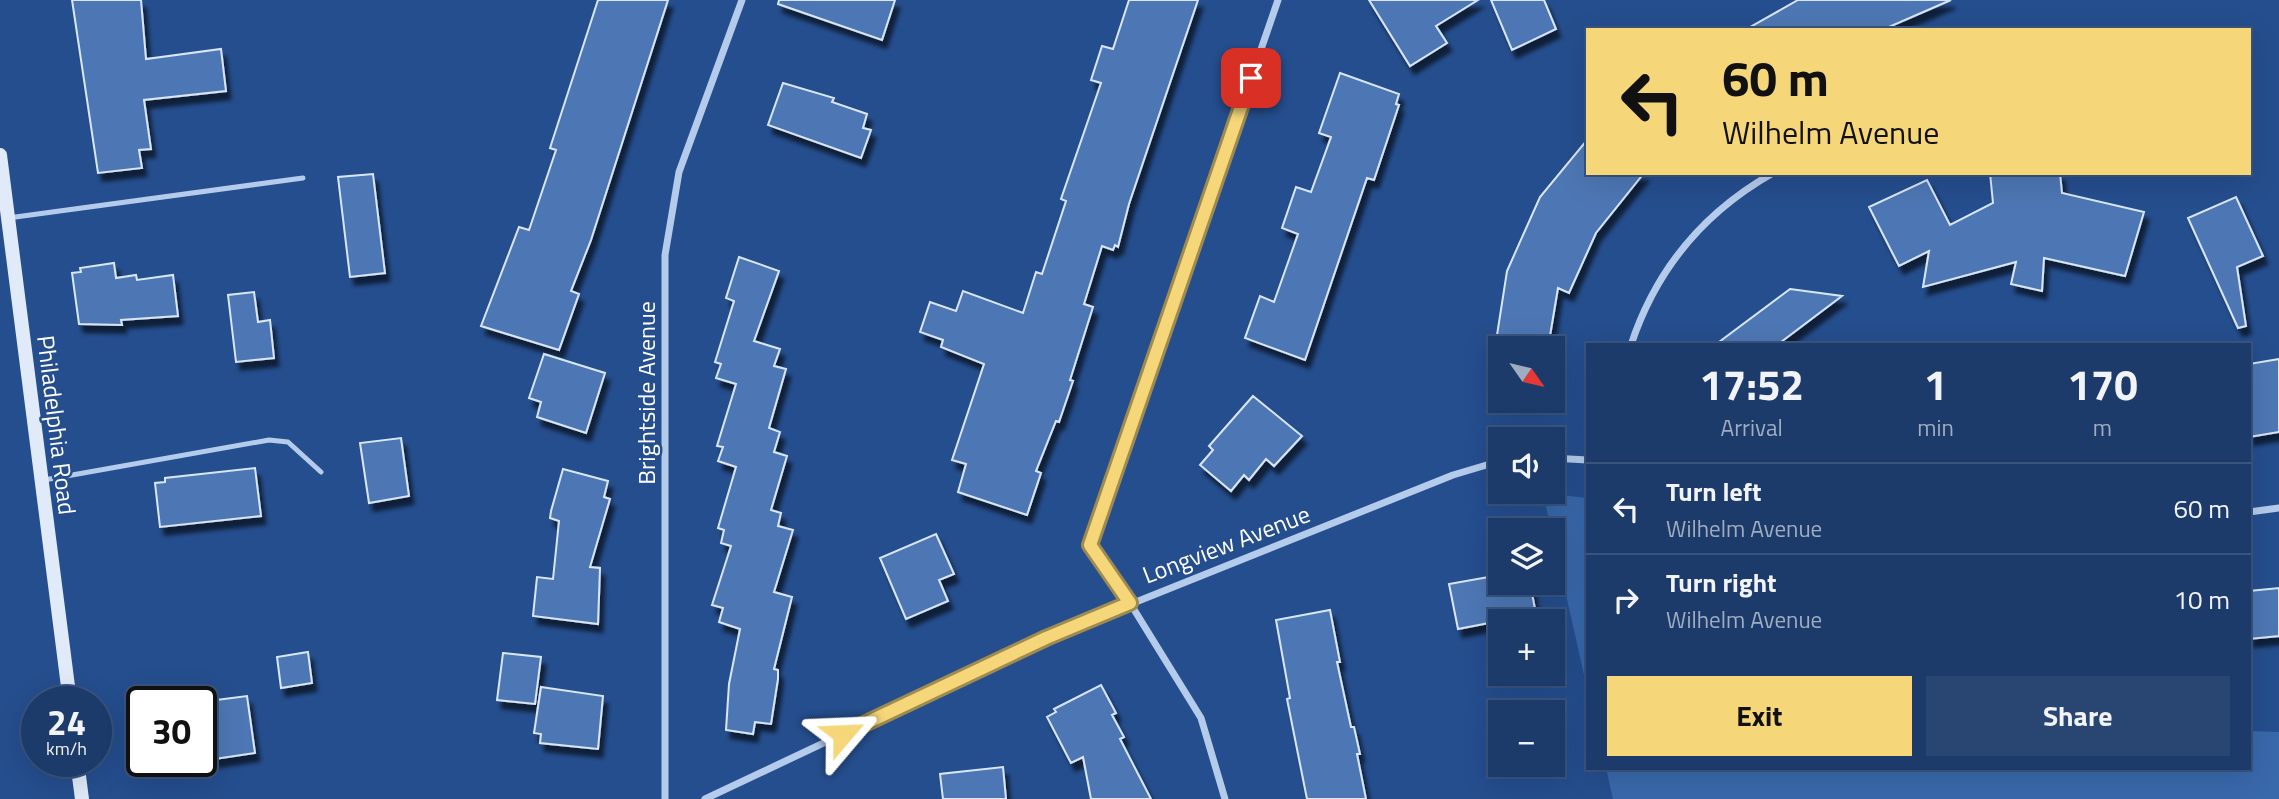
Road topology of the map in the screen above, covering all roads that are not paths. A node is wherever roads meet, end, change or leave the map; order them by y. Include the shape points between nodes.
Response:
1 (743, 0) edge
2 (1278, 0) edge
3 (0, 155) edge
4 (1770, 175) edge
5 (303, 178) dead end
6 (8, 218) junction
7 (1632, 343) edge
8 (1565, 459) edge
9 (1586, 460) edge
10 (1488, 465) edge
11 (321, 472) dead end
12 (41, 481) junction
13 (2279, 508) edge
14 (2251, 512) edge
15 (1130, 603) junction
16 (68, 686) edge
17 (79, 777) edge
18 (726, 790) junction
19 (82, 799) edge
20 (665, 799) edge
21 (705, 799) edge
22 (727, 799) edge
23 (1226, 799) edge

1 - 20 street, Brightside Avenue via 680,172 665,255
2 - 15 street via 1090,545
3 - 6 main road, Philadelphia Road
4 - 7 street via 1743,191 1693,234 1654,288
5 - 6 lane
6 - 12 main road, Philadelphia Road
8 - 9 street
10 - 15 street, Longview Avenue
11 - 12 lane via 288,442 269,440
12 - 16 main road, Philadelphia Road
13 - 14 street
15 - 18 street, Longview Avenue
15 - 23 street via 1201,718
17 - 19 main road
18 - 21 street, Longview Avenue
18 - 22 street

